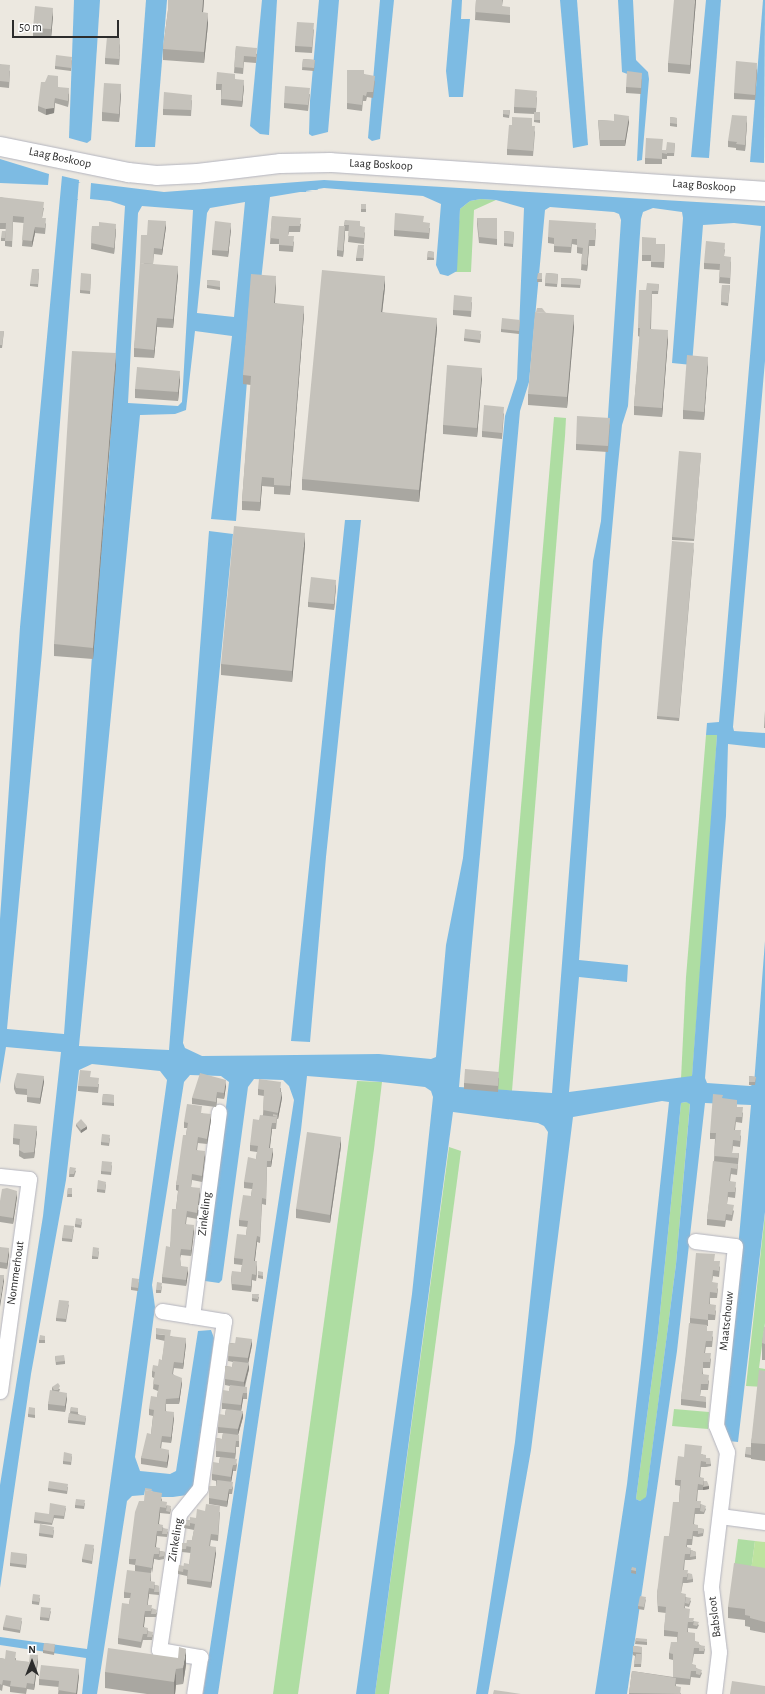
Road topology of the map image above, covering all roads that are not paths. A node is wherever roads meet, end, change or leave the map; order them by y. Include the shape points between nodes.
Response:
1 (0, 146) edge
2 (765, 191) edge
3 (219, 1112) dead end
4 (0, 1176) edge
5 (695, 1241) dead end
6 (162, 1311) dead end
7 (192, 1316) junction
8 (0, 1391) edge
9 (721, 1437) joint
10 (720, 1516) junction
11 (765, 1522) edge
12 (194, 1694) edge
13 (714, 1694) edge

1 - 2 street, Laag Boskoop via 128,172 156,174 197,173 280,163 330,162
3 - 7 street, Zinkeling
4 - 8 street, Nommerhout via 29,1180
5 - 9 street, Maatschouw via 735,1246 716,1425
6 - 7 street, Zinkeling
7 - 12 street, Zinkeling via 224,1321 200,1488 179,1514 160,1650 200,1657
9 - 10 street, Babsloot via 727,1452
10 - 11 street
10 - 13 street, Babsloot via 711,1587 718,1652

